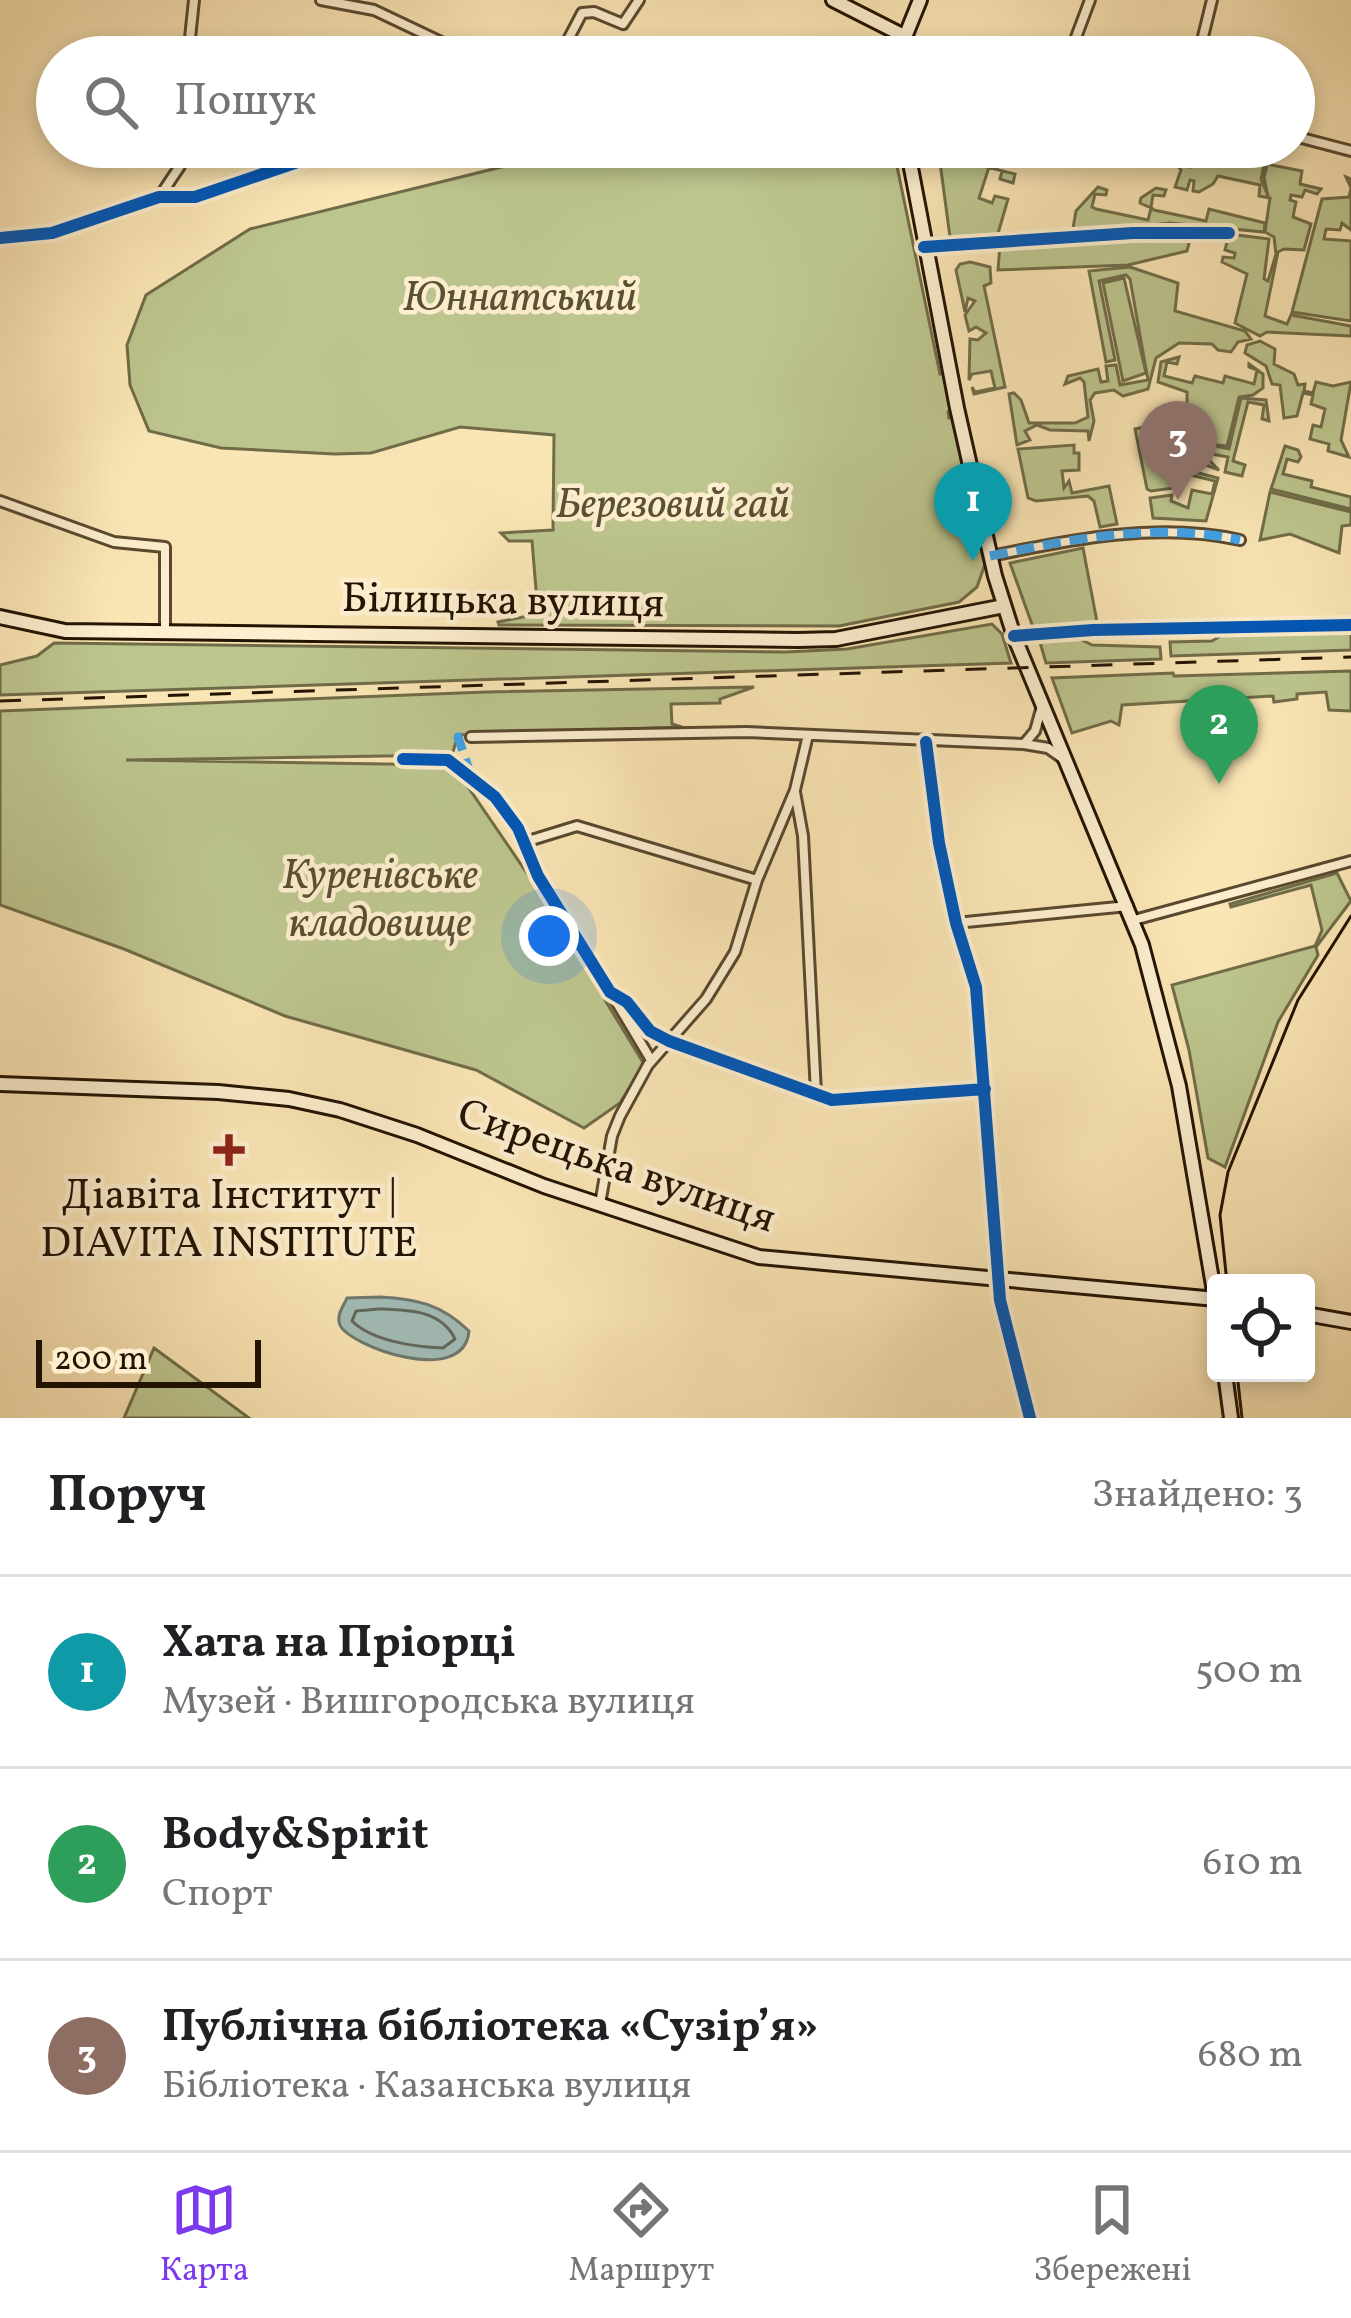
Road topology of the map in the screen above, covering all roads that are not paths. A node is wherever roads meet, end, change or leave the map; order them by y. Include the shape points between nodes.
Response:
1 (194, 0) edge
2 (321, 0) edge
3 (639, 0) edge
4 (833, 0) edge
5 (920, 0) edge
6 (1090, 0) edge
7 (1212, 0) edge
8 (190, 36) edge
9 (428, 36) edge
10 (570, 36) edge
11 (904, 36) joint
12 (1076, 36) edge
13 (1203, 36) edge
14 (1315, 142) edge
15 (1351, 151) edge
16 (179, 168) edge
17 (280, 168) edge
18 (911, 168) edge
19 (159, 197) junction
20 (1229, 233) dead end
21 (0, 238) edge
22 (924, 247) junction
23 (0, 501) edge
24 (1240, 540) dead end
25 (990, 556) junction
26 (1004, 606) junction
27 (0, 617) edge
28 (1351, 625) edge
29 (165, 632) junction
30 (1014, 636) junction
31 (1042, 705) junction
32 (808, 735) junction
33 (471, 736) dead end
34 (926, 742) junction
35 (1024, 744) junction
36 (403, 759) dead end
37 (1068, 763) junction
38 (795, 790) junction
39 (525, 842) junction
40 (1351, 861) edge
41 (757, 880) junction
42 (1128, 905) junction
43 (1134, 920) junction
44 (956, 923) junction
45 (610, 992) junction
46 (669, 1041) junction
47 (651, 1060) junction
48 (0, 1084) edge
49 (985, 1089) junction
50 (816, 1093) junction
51 (599, 1205) junction
52 (1212, 1274) edge
53 (999, 1280) junction
54 (1207, 1299) edge
55 (1315, 1316) edge
56 (1351, 1322) edge
57 (1227, 1382) edge
58 (1030, 1418) edge
59 (1231, 1418) edge

1 - 8 street
2 - 9 street via 374,10
3 - 10 street via 623,23 582,13
4 - 11 main road
5 - 11 main road
6 - 12 street
7 - 13 street
14 - 15 street
16 - 19 street
17 - 19 street via 195,197
18 - 22 main road
19 - 21 street via 52,233
20 - 22 street
22 - 25 main road
23 - 29 street via 114,542 165,547
24 - 25 street via 1149,531
25 - 26 main road
26 - 29 main road, Білицька вулиця via 836,639
26 - 30 main road
27 - 29 main road, Білицька вулиця via 64,631
28 - 30 street
30 - 31 main road
31 - 35 street
31 - 37 main road
32 - 33 street
32 - 34 street
32 - 38 street
34 - 35 street
34 - 44 street
35 - 37 street
36 - 39 street via 456,763 495,796
37 - 42 main road
38 - 41 street
38 - 50 street
39 - 41 street via 577,826
39 - 45 street
40 - 43 street
41 - 46 street via 724,976
42 - 43 main road
42 - 44 street
43 - 52 main road via 1179,1086
44 - 49 street via 976,987
45 - 46 street
45 - 47 street
46 - 47 street
46 - 50 street
47 - 51 street via 612,1136
48 - 51 main road, Сирецька вулиця via 289,1099 417,1135
49 - 50 street via 832,1100
49 - 53 street
51 - 53 main road, Сирецька вулиця via 751,1256
53 - 54 main road, Сирецька вулиця
53 - 58 street
55 - 56 main road
57 - 59 main road

